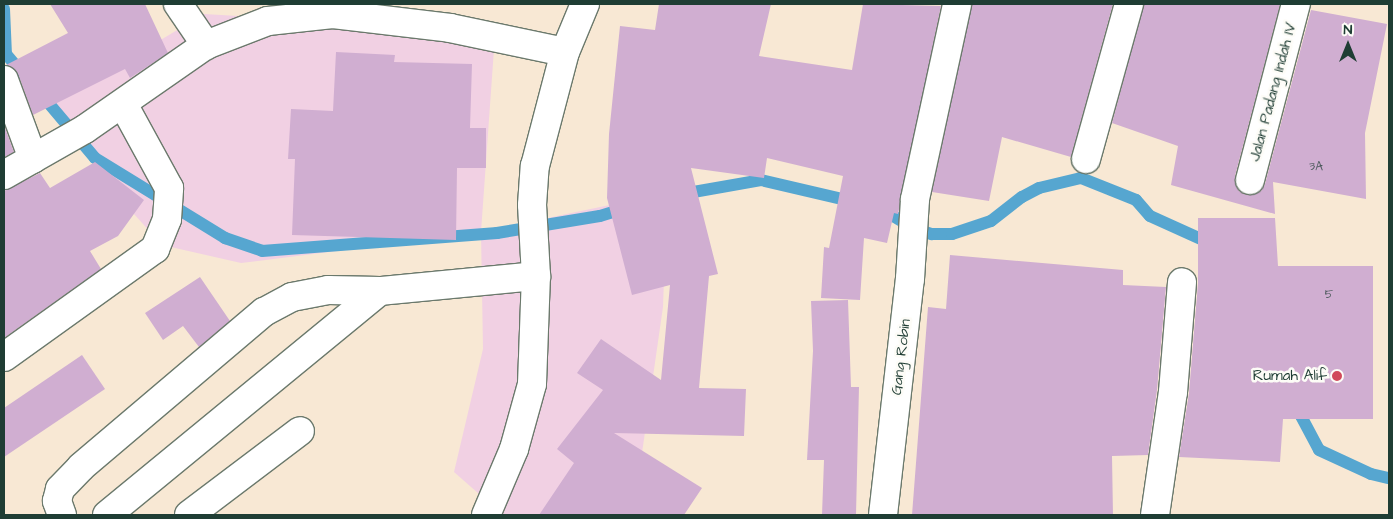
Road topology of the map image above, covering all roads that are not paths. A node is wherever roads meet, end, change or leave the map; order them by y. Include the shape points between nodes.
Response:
1 (178, 4) edge
2 (586, 4) edge
3 (956, 4) edge
4 (1129, 4) edge
5 (1296, 4) edge
6 (337, 9) edge
7 (206, 45) junction
8 (565, 52) junction
9 (4, 80) edge
10 (123, 104) junction
11 (40, 155) junction
12 (1086, 160) dead end
13 (4, 176) edge
14 (1250, 180) dead end
15 (536, 268) junction
16 (1182, 282) dead end
17 (380, 291) junction
18 (4, 357) edge
19 (300, 431) dead end
20 (62, 515) edge
21 (107, 515) edge
22 (189, 515) edge
23 (486, 515) edge
24 (883, 515) edge
25 (1155, 515) edge

1 - 7 street
2 - 8 street
3 - 24 street, Gang Robin via 916,199
4 - 12 street
5 - 14 street, Jalan Padang Indah IV
6 - 7 street via 268,21
6 - 8 street
7 - 10 street
8 - 15 street via 542,131 532,205
9 - 11 street
10 - 11 street
10 - 18 street via 169,188 167,219 155,249
11 - 13 street
15 - 17 street
15 - 23 street via 532,384 514,449
16 - 25 street via 1173,392
17 - 20 street via 328,290 292,297 264,312 81,467 60,489 57,501
17 - 21 street
19 - 22 street

